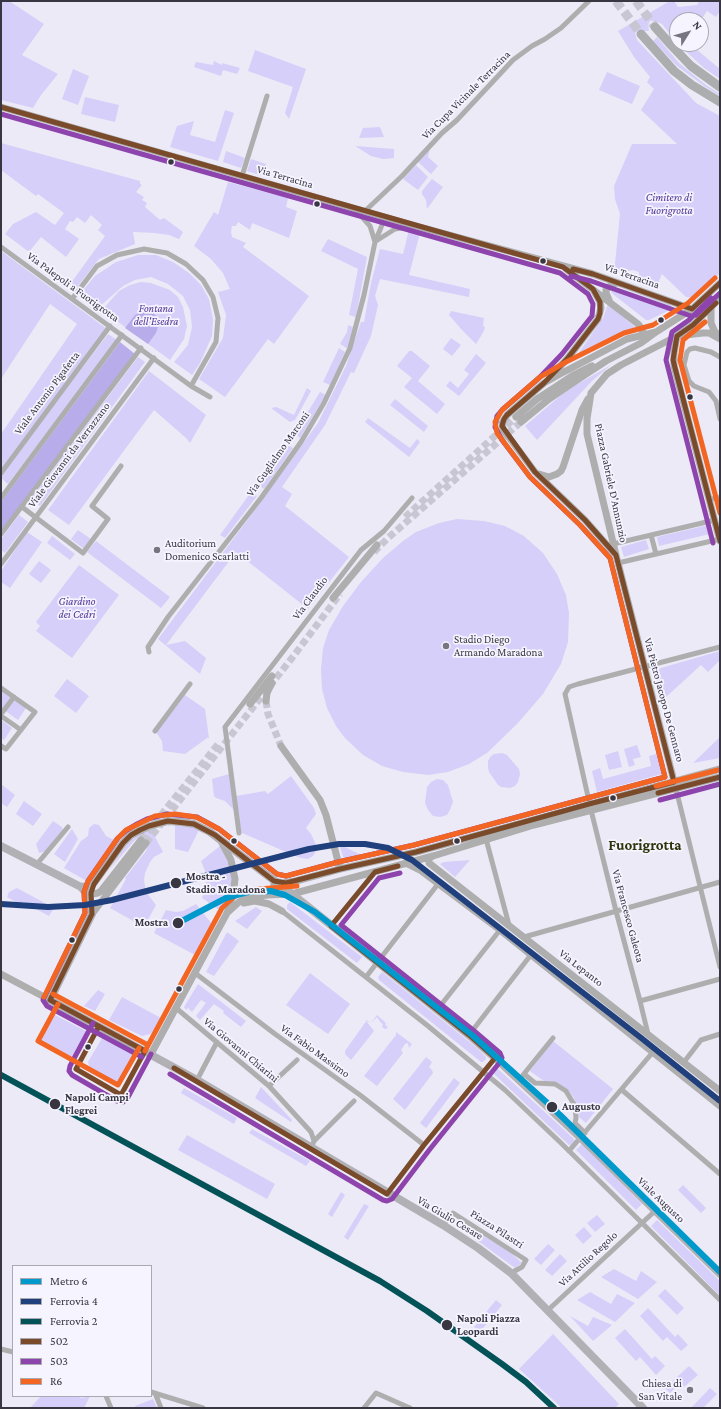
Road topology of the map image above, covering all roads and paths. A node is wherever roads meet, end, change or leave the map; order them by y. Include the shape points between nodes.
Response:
1 (589, 1) edge
2 (655, 26) tunnel mouth
3 (641, 34) tunnel mouth
4 (720, 87) edge
5 (267, 96) dead end
6 (720, 102) edge
7 (1, 107) edge
8 (242, 176) junction
9 (355, 209) junction
10 (365, 212) junction
11 (382, 216) junction
12 (416, 226) junction
13 (375, 242) junction
14 (1, 247) edge
15 (563, 267) junction
16 (616, 283) junction
17 (720, 283) edge
18 (593, 289) junction
19 (720, 298) edge
20 (72, 299) junction
21 (609, 301) junction
22 (711, 307) junction
23 (692, 309) junction
24 (110, 326) junction
25 (656, 332) junction
26 (643, 334) junction
27 (122, 335) junction
28 (677, 336) junction
29 (720, 338) edge
30 (641, 343) junction
31 (140, 348) junction
32 (720, 357) edge
33 (154, 358) junction
34 (544, 383) junction
35 (191, 386) junction
36 (591, 393) junction
37 (210, 397) dead end
38 (720, 419) edge
39 (519, 420) tunnel mouth
40 (120, 466) dead end
41 (535, 472) junction
42 (1, 473) edge
43 (2, 494) edge
44 (412, 498) dead end
45 (22, 507) junction
46 (36, 517) junction
47 (715, 520) junction
48 (1, 534) edge
49 (651, 535) junction
50 (720, 540) edge
51 (613, 544) junction
52 (377, 545) tunnel mouth
53 (616, 554) junction
54 (656, 554) junction
55 (618, 563) junction
56 (1, 564) edge
57 (333, 598) tunnel mouth
58 (720, 647) edge
59 (149, 652) dead end
60 (644, 667) junction
61 (190, 684) dead end
62 (1, 688) edge
63 (14, 697) junction
64 (266, 701) tunnel mouth
65 (250, 704) dead end
66 (1, 715) edge
67 (21, 730) junction
68 (155, 731) dead end
69 (1, 746) edge
70 (281, 746) tunnel mouth
71 (720, 769) edge
72 (720, 777) edge
73 (675, 786) junction
74 (590, 807) junction
75 (68, 826) dead end
76 (239, 833) dead end
77 (215, 835) junction
78 (486, 839) junction
79 (143, 841) tunnel mouth
80 (1, 846) edge
81 (433, 856) junction
82 (406, 863) junction
83 (38, 864) junction
84 (340, 868) junction
85 (375, 872) junction
86 (96, 880) junction
87 (301, 880) junction
88 (274, 881) junction
89 (720, 882) edge
90 (438, 884) junction
91 (81, 887) junction
92 (108, 888) junction
93 (701, 888) junction
94 (305, 891) junction
95 (91, 893) junction
96 (288, 893) junction
97 (267, 895) junction
98 (306, 905) junction
99 (230, 910) junction
100 (282, 911) junction
101 (616, 911) junction
102 (92, 914) junction
103 (332, 926) junction
104 (509, 926) junction
105 (500, 930) junction
106 (516, 931) junction
107 (524, 937) junction
108 (510, 938) junction
109 (530, 956) junction
110 (378, 962) junction
111 (720, 967) edge
112 (195, 973) junction
113 (1, 974) edge
114 (366, 977) junction
115 (720, 979) edge
116 (50, 1000) junction
117 (640, 1001) junction
118 (176, 1008) junction
119 (437, 1010) junction
120 (648, 1034) junction
121 (720, 1034) edge
122 (469, 1035) junction
123 (553, 1038) dead end
124 (217, 1042) junction
125 (653, 1052) junction
126 (150, 1054) junction
127 (495, 1058) junction
128 (297, 1060) dead end
129 (684, 1062) junction
130 (483, 1072) junction
131 (522, 1076) junction
132 (197, 1080) junction
133 (269, 1086) junction
134 (622, 1090) junction
135 (720, 1091) edge
136 (354, 1101) dead end
137 (720, 1106) edge
138 (583, 1136) junction
139 (313, 1144) junction
140 (424, 1145) junction
141 (569, 1151) junction
142 (720, 1174) edge
143 (387, 1194) junction
144 (656, 1210) junction
145 (643, 1223) junction
146 (443, 1225) junction
147 (511, 1273) junction
148 (720, 1274) edge
149 (720, 1300) edge
150 (547, 1311) junction
151 (1, 1349) edge
152 (12, 1352) edge
153 (153, 1392) edge
154 (106, 1397) edge
155 (111, 1408) edge
156 (161, 1408) edge
157 (204, 1408) edge
158 (364, 1408) edge
159 (410, 1408) edge
160 (643, 1408) edge

1 - 10 street, Via Cupa Vicinale Terracina via 561,28 513,60
2 - 4 highway via 691,66
3 - 6 highway via 674,71
5 - 8 street
7 - 8 main road, Via Terracina
8 - 9 main road, Via Terracina
9 - 10 main road, Via Terracina
9 - 13 street via 370,226
10 - 11 main road, Via Terracina
11 - 12 main road, Via Terracina
11 - 13 street, Via Guglielmo Marconi via 382,225
12 - 13 street via 395,229
12 - 15 main road, Via Terracina
13 - 59 street, Via Guglielmo Marconi via 350,348 324,403 301,442 261,498 168,617 148,647
14 - 20 street, Via Palepoli a Fuorigrotta
15 - 16 main road, Via Terracina
15 - 18 main road, Via Terracina
16 - 21 main road via 606,290
16 - 23 main road, Via Terracina
17 - 23 main road
18 - 21 main road, Via Terracina
18 - 34 main road via 600,302 598,319 567,359
19 - 22 main road
20 - 24 street, Via Palepoli a Fuorigrotta
20 - 35 street via 97,266 117,255 144,249 167,253 186,264 203,280 213,297 218,318 216,342
21 - 26 main road, Via Terracina via 638,324
22 - 28 main road via 693,325
22 - 29 main road via 711,323
23 - 25 main road
24 - 27 street, Via Palepoli a Fuorigrotta
24 - 42 street, Viale Antonio Pigafetta
25 - 26 main road
25 - 30 main road
26 - 30 main road
26 - 34 main road via 627,339
27 - 31 street, Via Palepoli a Fuorigrotta
27 - 43 street
28 - 29 main road via 709,333
28 - 36 main road, Piazza Gabriele D'Annunzio via 606,374
28 - 47 main road via 674,366 714,499
30 - 39 main road via 606,361
31 - 33 street, Via Palepoli a Fuorigrotta
31 - 45 street
32 - 38 street via 711,352 690,349 684,365 689,381 709,392 716,401
33 - 35 street, Via Palepoli a Fuorigrotta
33 - 46 street, Viale Giovanni da Verrazzano
34 - 41 main road, Piazza Gabriele D'Annunzio via 507,415 502,423 505,432
35 - 37 street, Via Palepoli a Fuorigrotta
36 - 41 main road via 582,410 561,471 549,477
36 - 51 main road, Piazza Gabriele D'Annunzio via 587,418 588,434
40 - 46 street via 92,506 108,519 83,553
41 - 53 main road, Piazza Gabriele D'Annunzio
44 - 76 street, Via Claudio via 384,530 361,550 225,727
45 - 46 street
45 - 48 street
46 - 56 street, Viale Giovanni da Verrazzano
47 - 49 street
47 - 50 main road
49 - 51 street
49 - 54 street
50 - 54 street
51 - 53 main road, Piazza Gabriele D'Annunzio
52 - 57 main road, Via Claudio
53 - 55 main road, Via Pietro Jacopo De Gennaro
54 - 55 street
55 - 60 main road, Via Pietro Jacopo De Gennaro
58 - 60 street
60 - 73 main road, Via Pietro Jacopo De Gennaro
60 - 74 street, Via Francesco Galeota via 578,684 566,690 565,698
61 - 68 street
62 - 63 street
63 - 66 street
63 - 67 street via 34,712
64 - 65 main road via 266,693 272,679
66 - 67 street
67 - 69 street via 6,749
70 - 84 main road via 320,800
71 - 73 main road
72 - 73 main road
73 - 74 main road
73 - 93 street, Via Pietro Jacopo De Gennaro
74 - 78 main road
74 - 84 main road via 416,852
74 - 101 street, Via Francesco Galeota
75 - 83 street
77 - 86 main road, Viale Augusto via 199,826 182,822 168,821 149,826 131,835 123,843
77 - 88 main road, Viale Augusto
77 - 99 main road via 226,849 234,870 235,887
78 - 81 main road
78 - 104 street
79 - 92 main road
80 - 83 main road
81 - 82 main road
81 - 104 main road, Via Lepanto via 429,858 429,863
82 - 85 main road
82 - 90 main road, Via Lepanto
83 - 91 main road
84 - 87 main road
85 - 94 main road
85 - 103 street
86 - 91 main road via 89,886
86 - 95 main road
87 - 88 main road via 282,883
87 - 96 main road
88 - 96 main road, Viale Augusto
88 - 97 main road via 274,889
89 - 93 street
90 - 105 main road, Via Lepanto
90 - 110 street
91 - 95 main road
91 - 102 main road via 88,897
92 - 95 main road
92 - 102 main road
93 - 101 street
93 - 111 street, Via Pietro Jacopo De Gennaro
94 - 96 main road
94 - 98 main road via 302,896
95 - 102 main road
96 - 97 main road
96 - 98 main road, Viale Augusto
96 - 100 main road via 281,900
97 - 99 main road via 248,897
98 - 103 main road, Viale Augusto
99 - 100 main road via 254,901 269,904
99 - 112 main road
100 - 114 street
101 - 107 street
101 - 117 street, Via Francesco Galeota
102 - 116 main road
103 - 110 main road, Viale Augusto
104 - 106 main road, Via Lepanto
105 - 108 main road, Via Lepanto
105 - 119 street
106 - 107 main road, Via Lepanto
106 - 108 main road
107 - 120 main road, Via Lepanto
108 - 109 main road, Via Lepanto
109 - 122 street
109 - 125 main road, Via Lepanto
110 - 114 street
110 - 119 main road, Viale Augusto
112 - 118 main road
112 - 140 street, Via Fabio Massimo
113 - 116 main road
114 - 130 street
115 - 117 street
116 - 126 main road, Via Giulio Cesare
117 - 120 street, Via Francesco Galeota
118 - 124 street, Via Giovanni Chiarini
118 - 126 main road
119 - 122 main road, Viale Augusto
120 - 125 main road
120 - 129 main road, Via Lepanto
121 - 129 street via 701,1040
122 - 127 main road, Viale Augusto
123 - 131 street
124 - 132 street
124 - 133 street, Via Giovanni Chiarini
125 - 134 street
125 - 137 main road, Via Lepanto
126 - 132 main road, Via Giulio Cesare
127 - 130 street
127 - 131 main road, Viale Augusto
128 - 133 street
129 - 135 main road, Via Lepanto
130 - 140 street
130 - 141 street
131 - 138 main road, Viale Augusto
131 - 138 street via 535,1083 555,1084 566,1091 575,1106 575,1123
132 - 139 main road, Via Giulio Cesare
133 - 139 street, Via Giovanni Chiarini via 311,1132
134 - 138 street
134 - 142 street
136 - 139 street
138 - 141 street
138 - 144 main road, Viale Augusto
139 - 143 main road, Via Giulio Cesare
140 - 143 street
141 - 145 street
143 - 146 main road, Via Giulio Cesare
144 - 145 street, Via Attilio Regolo
144 - 148 main road, Viale Augusto
145 - 149 street
145 - 150 street, Via Attilio Regolo
146 - 147 main road, Via Giulio Cesare
146 - 147 street, Piazza Pilastri via 453,1213 526,1260 522,1267
147 - 150 main road, Via Giulio Cesare
150 - 160 main road, Via Giulio Cesare
151 - 152 street
153 - 156 street
153 - 157 street
154 - 155 street
158 - 159 street via 376,1393

